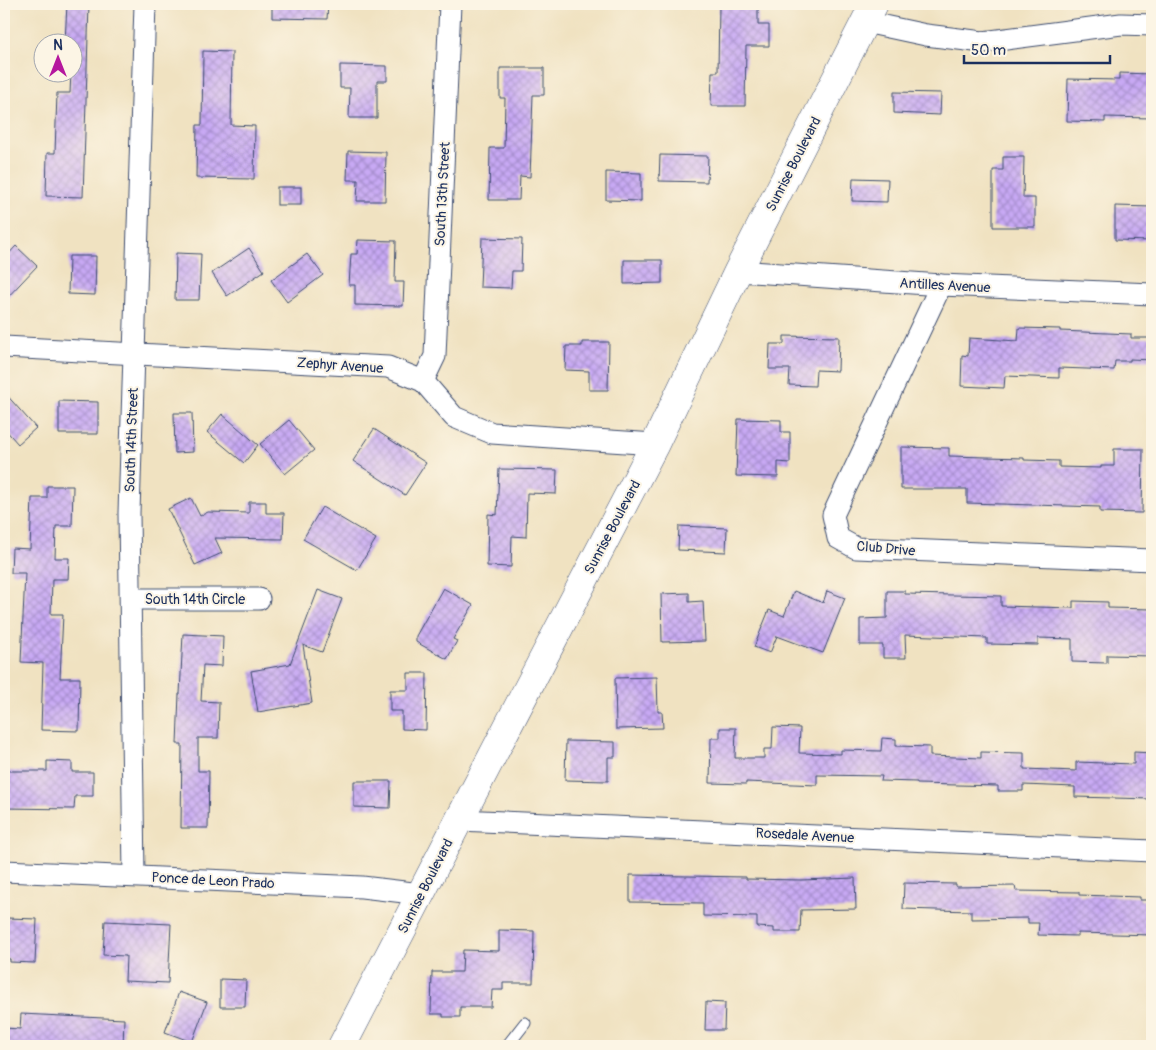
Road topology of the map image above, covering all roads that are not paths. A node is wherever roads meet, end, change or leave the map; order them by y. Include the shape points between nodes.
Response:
1 (145, 4) edge
2 (450, 4) edge
3 (869, 13) edge
4 (1152, 26) edge
5 (738, 271) junction
6 (941, 286) junction
7 (1152, 294) edge
8 (4, 347) edge
9 (134, 353) junction
10 (423, 381) junction
11 (655, 444) junction
12 (1152, 560) edge
13 (131, 599) junction
14 (259, 599) dead end
15 (459, 820) junction
16 (1152, 851) edge
17 (4, 871) edge
18 (134, 876) junction
19 (421, 894) junction
20 (524, 1023) dead end
21 (342, 1046) edge
22 (507, 1046) edge

1 - 9 street, South 14th Street
2 - 10 street, South 13th Street via 435,356
3 - 4 street via 926,35 983,42 1121,24
3 - 5 street, Sunrise Boulevard
5 - 6 street, Antilles Avenue
5 - 11 street, Sunrise Boulevard
6 - 7 street, Antilles Avenue
6 - 12 street, Club Drive via 833,515 838,538 856,548
8 - 9 street, Zephyr Avenue
9 - 10 street, Zephyr Avenue via 388,367
9 - 13 street, South 14th Street via 129,512
10 - 11 street, Zephyr Avenue via 454,417 492,433
11 - 15 street, Sunrise Boulevard
13 - 14 street, South 14th Circle
13 - 18 street, South 14th Street
15 - 16 street, Rosedale Avenue
15 - 19 street, Sunrise Boulevard
17 - 18 street, Ponce de Leon Prado
18 - 19 street, Ponce de Leon Prado via 362,887
19 - 21 street, Sunrise Boulevard
20 - 22 lane

